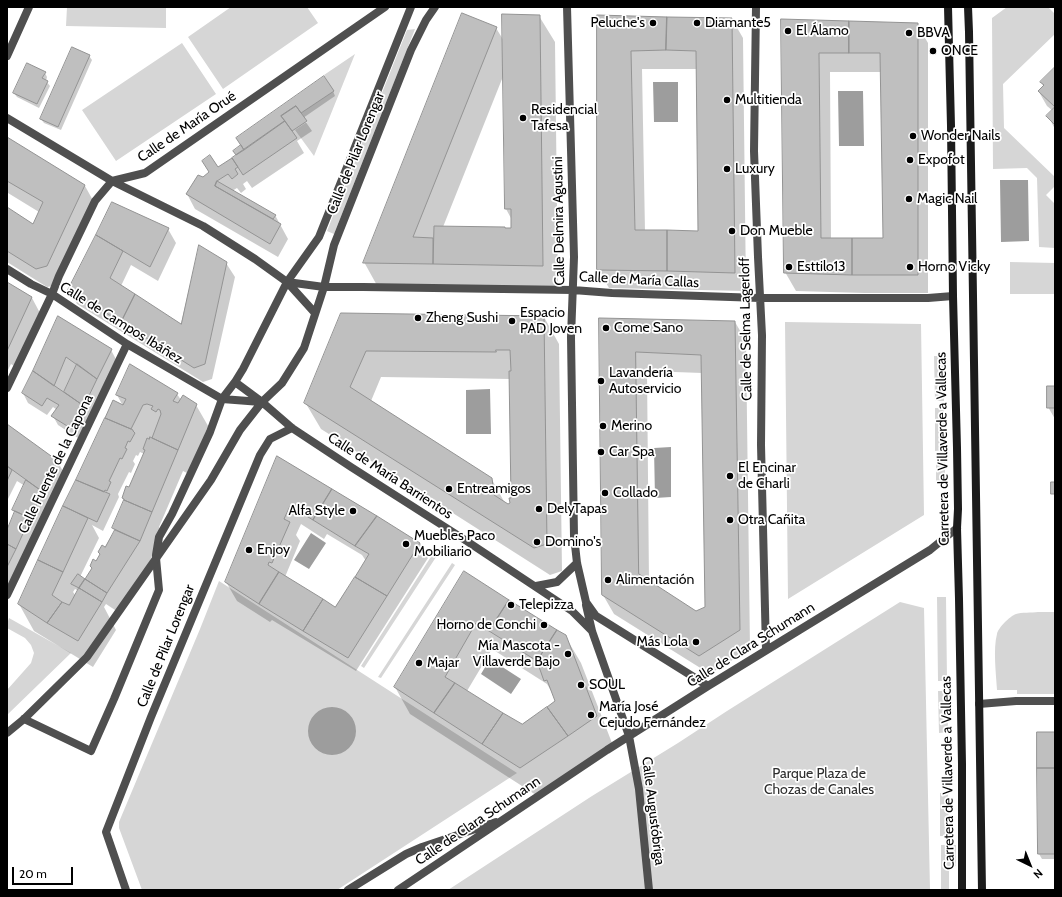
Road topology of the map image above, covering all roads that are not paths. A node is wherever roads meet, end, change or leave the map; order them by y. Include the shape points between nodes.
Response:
1 (29, 7) edge
2 (385, 7) edge
3 (411, 7) edge
4 (435, 7) edge
5 (567, 7) edge
6 (756, 7) edge
7 (948, 7) edge
8 (968, 7) edge
9 (7, 56) edge
10 (7, 118) edge
11 (112, 181) junction
12 (7, 269) edge
13 (288, 282) junction
14 (324, 287) junction
15 (573, 290) junction
16 (52, 294) junction
17 (953, 296) junction
18 (760, 298) junction
19 (315, 313) junction
20 (128, 344) junction
21 (235, 382) junction
22 (7, 388) edge
23 (222, 399) junction
24 (262, 402) junction
25 (292, 428) junction
26 (957, 528) junction
27 (156, 558) junction
28 (577, 563) junction
29 (536, 586) junction
30 (7, 594) edge
31 (586, 602) junction
32 (592, 631) junction
33 (766, 650) junction
34 (708, 686) junction
35 (1055, 701) edge
36 (979, 704) junction
37 (24, 719) junction
38 (7, 733) edge
39 (629, 736) junction
40 (506, 819) junction
41 (402, 888) edge
42 (126, 890) edge
43 (348, 890) edge
44 (650, 890) edge
45 (962, 890) edge
46 (982, 890) edge

1 - 9 street
2 - 11 street, Calle de María Orué via 146,172
3 - 13 street, Calle de Pilar Lorengar via 319,237
4 - 14 street, Calle de Pilar Lorengar via 408,57 334,245
5 - 15 street, Calle Delmira Agustini
6 - 18 street, Calle de Selma Lagerloff via 754,151
7 - 17 main road, Carretera de Villaverde a Vallecas
8 - 36 main road
10 - 11 street
11 - 13 street via 204,226
11 - 16 street via 95,201
12 - 16 street, Calle de Campos Ibáñez
13 - 14 street, Calle de María Callas
13 - 19 street
13 - 21 street, Calle de Pilar Lorengar
14 - 15 street, Calle de María Callas
14 - 19 street, Calle de Pilar Lorengar
15 - 18 street, Calle de María Callas
15 - 28 street, Calle Delmira Agustini via 573,496
16 - 20 street, Calle de Campos Ibáñez
16 - 22 street
17 - 18 street, Calle de María Callas
17 - 26 main road, Carretera de Villaverde a Vallecas via 958,448
18 - 33 street, Calle de Selma Lagerloff
19 - 24 street, Calle de Pilar Lorengar via 304,348 282,383
20 - 23 street, Calle de Campos Ibáñez
20 - 30 street, Calle Fuente de la Capona
21 - 23 street, Calle de Pilar Lorengar
21 - 24 street, Calle de María Barrientos
23 - 24 street, Calle de Campos Ibáñez
23 - 27 street via 210,432 159,537
24 - 25 street, Calle de María Barrientos
24 - 27 street via 240,430 211,480
25 - 29 street, Calle de María Barrientos
25 - 42 street, Calle de Pilar Lorengar via 270,439 260,455 106,832
26 - 33 street, Calle de Clara Schumann via 930,550
26 - 45 main road, Carretera de Villaverde a Vallecas
27 - 37 street via 87,658
27 - 37 street via 159,590 91,751
28 - 29 street via 557,582
28 - 31 street, Calle Delmira Agustini
29 - 32 street, Calle de María Barrientos via 572,611
31 - 32 street, Calle Delmira Agustini
31 - 34 street, Calle Delmira Agustini via 596,616
32 - 39 street, Calle Delmira Agustini
33 - 34 street, Calle de Clara Schumann
34 - 39 street, Calle de Clara Schumann
35 - 36 street
36 - 46 main road
37 - 38 street
39 - 40 street, Calle de Clara Schumann
39 - 44 street, Calle Augustóbriga via 639,789
40 - 41 street, Calle de Clara Schumann
40 - 43 street via 406,854

